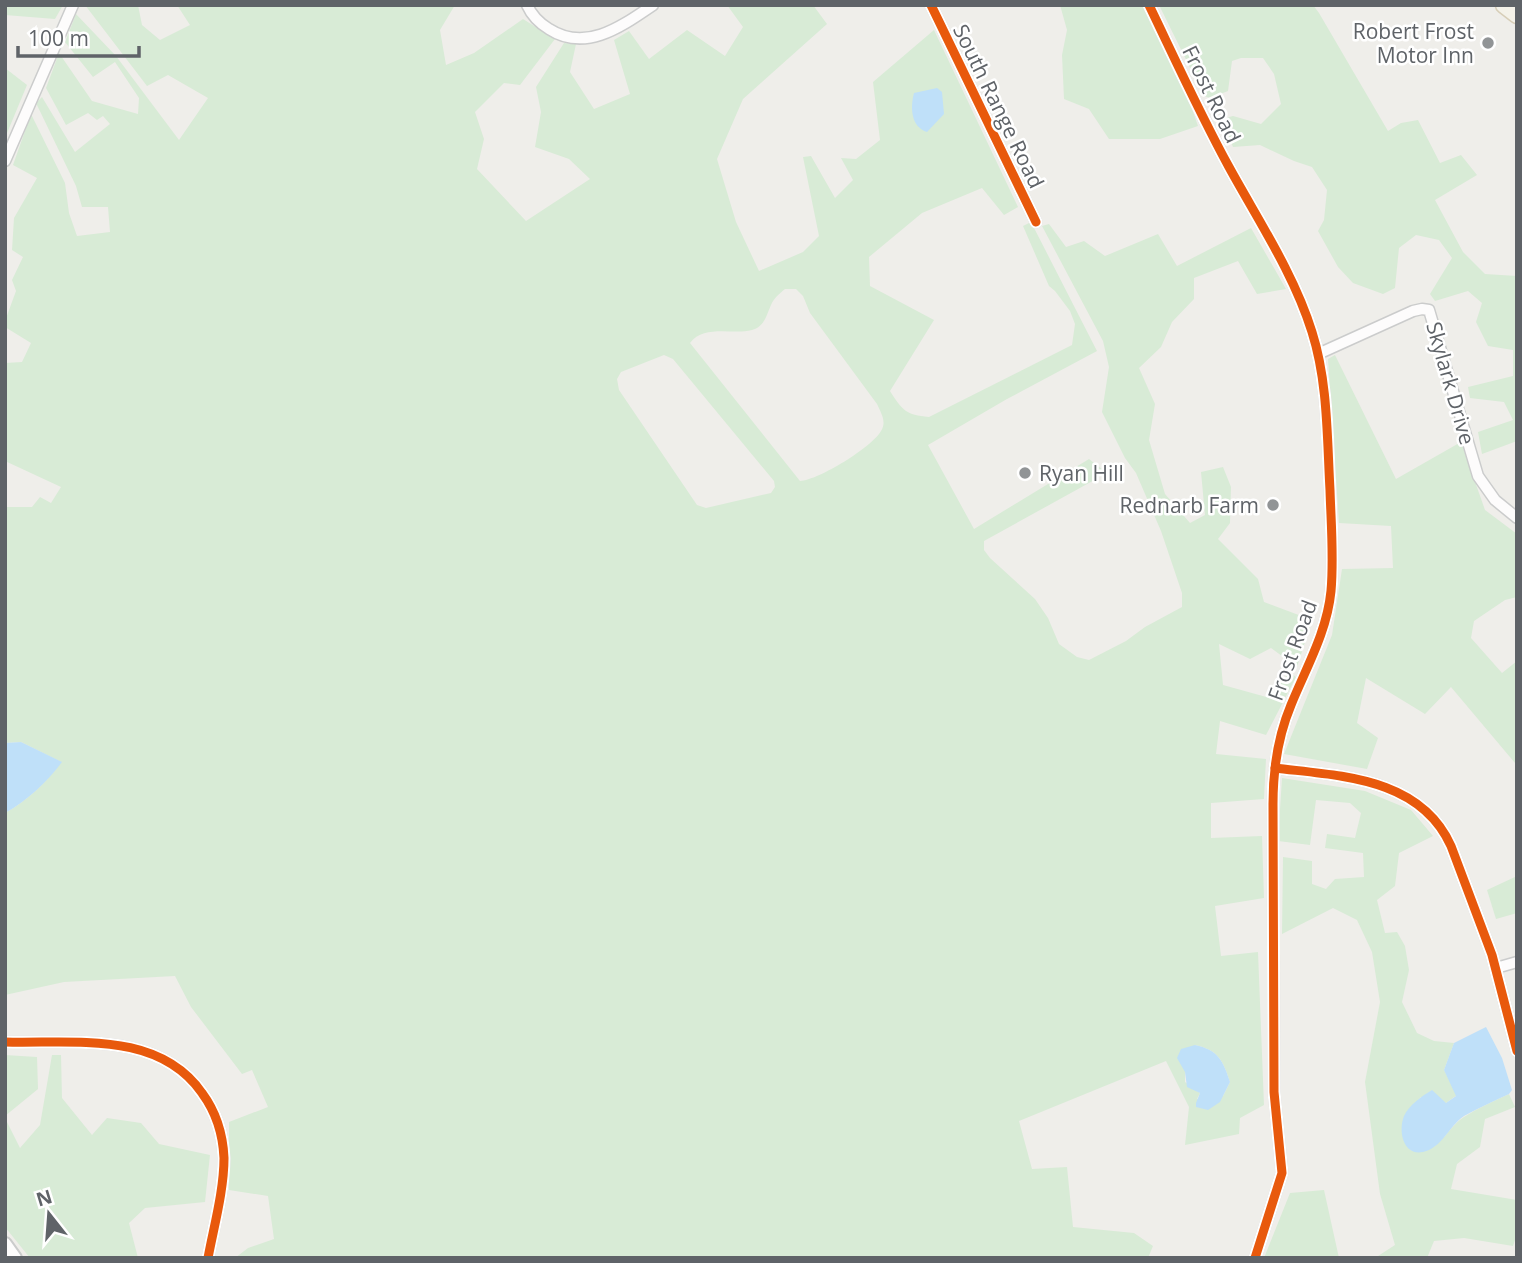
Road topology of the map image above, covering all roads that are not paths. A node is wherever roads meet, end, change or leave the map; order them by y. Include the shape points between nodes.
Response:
1 (73, 5) edge
2 (527, 5) edge
3 (653, 5) edge
4 (931, 5) edge
5 (1149, 5) edge
6 (1504, 5) edge
7 (1517, 15) edge
8 (5, 161) edge
9 (1036, 222) dead end
10 (1318, 354) junction
11 (1517, 518) edge
12 (1275, 768) junction
13 (1517, 962) edge
14 (1496, 968) junction
15 (5, 1042) edge
16 (1517, 1051) edge
17 (5, 1244) edge
18 (15, 1258) edge
19 (208, 1258) edge
20 (1255, 1258) edge

1 - 8 street
2 - 3 street via 534,18 550,30 578,38 607,33
4 - 9 street, South Range Road
5 - 10 street, Frost Road via 1307,316
6 - 7 main road
10 - 11 street, Skylark Drive via 1413,311 1429,310 1482,484
10 - 12 street, Frost Road via 1328,457 1331,591 1318,643 1284,723
12 - 14 street via 1363,780 1404,795 1426,812 1448,839
12 - 20 street, Frost Road via 1274,1092 1282,1172
13 - 14 street
14 - 16 street
15 - 19 street via 125,1046 161,1057 191,1079 212,1110 223,1146
17 - 18 street

